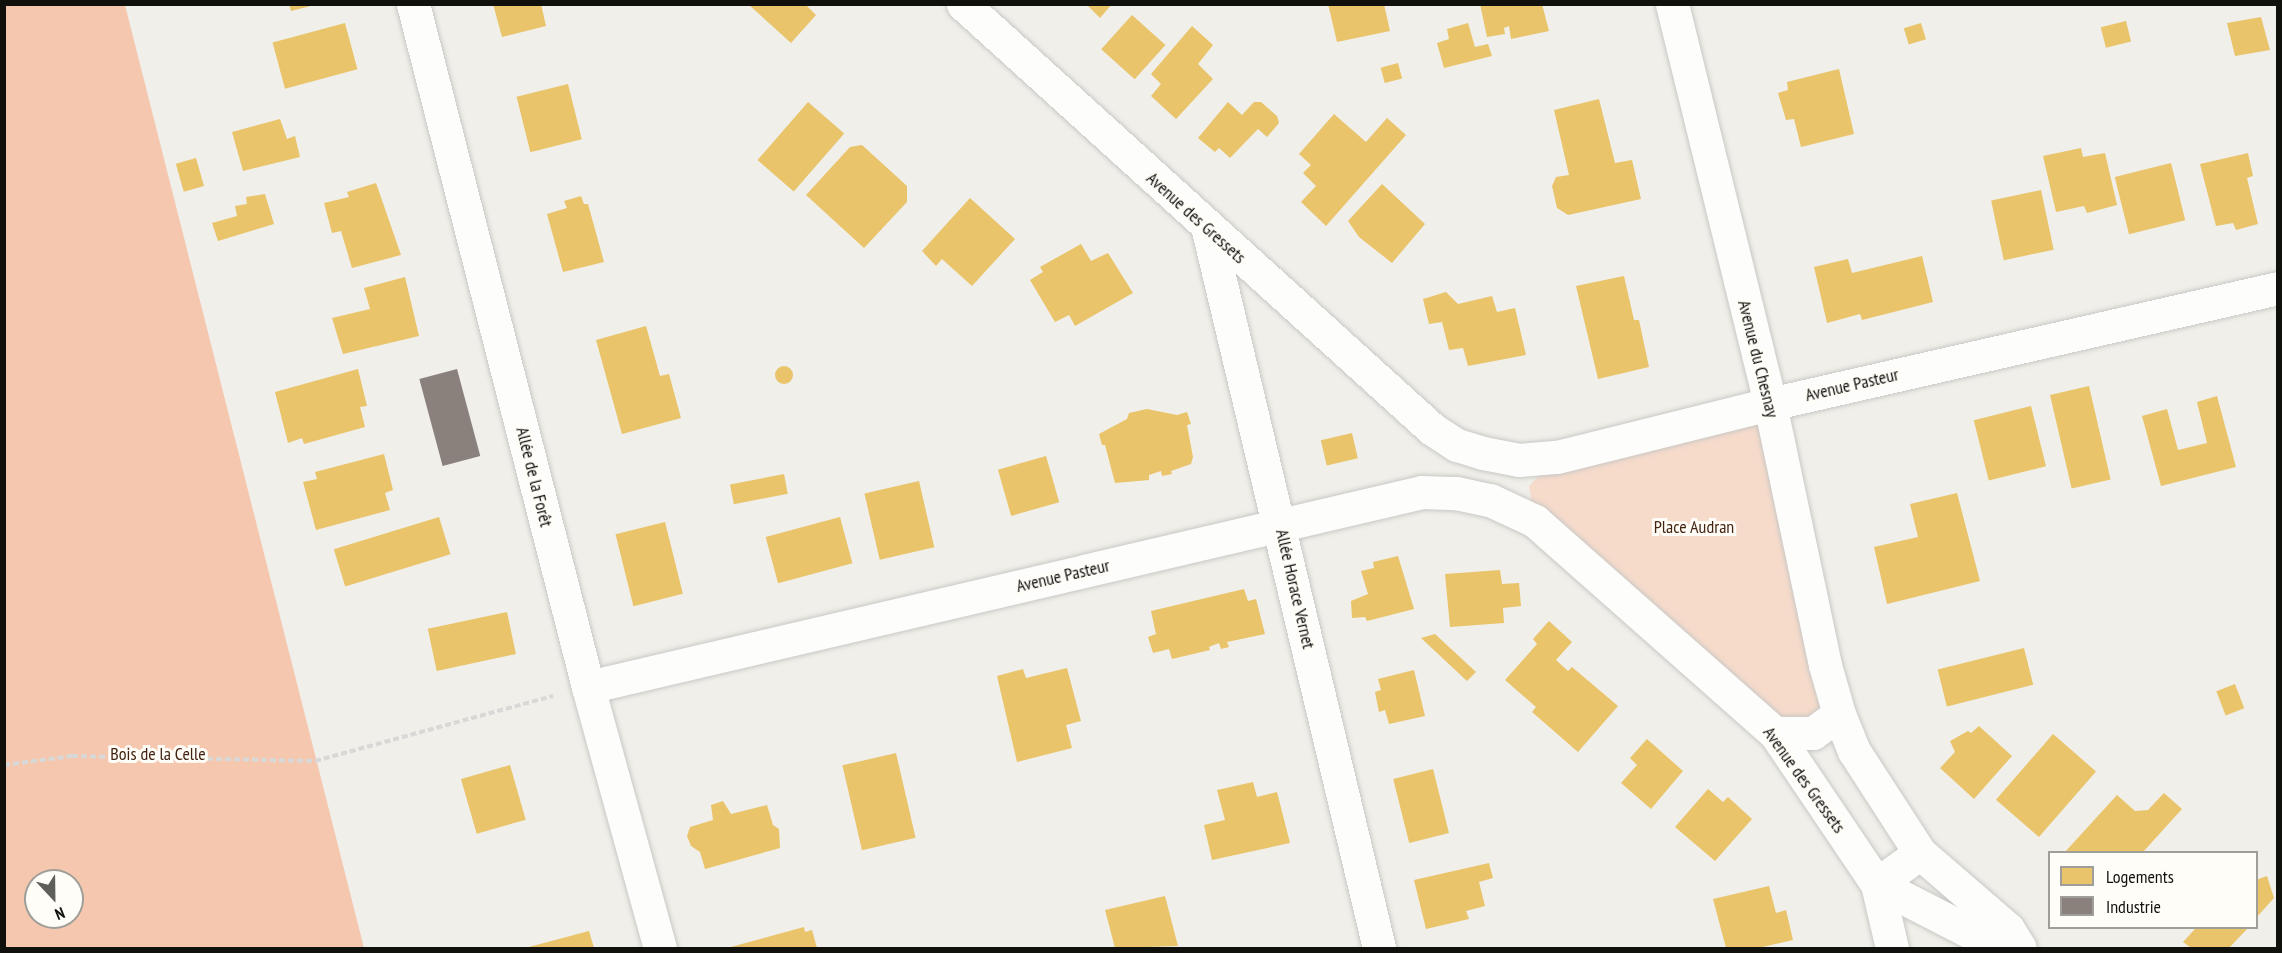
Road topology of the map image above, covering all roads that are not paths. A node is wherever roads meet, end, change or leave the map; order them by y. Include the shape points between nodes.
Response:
1 (412, 4) edge
2 (963, 4) edge
3 (1672, 4) edge
4 (1208, 230) junction
5 (2277, 288) edge
6 (1770, 404) junction
7 (1432, 429) joint
8 (1535, 521) joint
9 (1280, 525) junction
10 (588, 687) junction
11 (1839, 714) junction
12 (1775, 733) junction
13 (1920, 853) junction
14 (1877, 884) junction
15 (660, 948) edge
16 (1379, 948) edge
17 (1892, 948) edge
18 (2001, 948) edge
19 (2020, 948) edge

1 - 10 street, Allée de la Forêt
2 - 4 street, Avenue des Gressets
3 - 6 street, Avenue du Chesnay
4 - 7 street, Avenue des Gressets
4 - 9 street, Allée Horace Vernet
5 - 6 street, Avenue Pasteur
6 - 7 street, Avenue Pasteur via 1557,457 1519,460 1457,444
6 - 11 street, Avenue du Chesnay
8 - 9 street, Avenue Pasteur via 1490,500 1422,492
8 - 12 street, Avenue des Gressets
9 - 10 street, Avenue Pasteur
9 - 16 street, Allée Horace Vernet
10 - 15 street, Allée de la Forêt
11 - 12 street via 1813,733
11 - 13 street, Avenue du Chesnay via 1854,750 1894,818
12 - 14 street, Avenue des Gressets
13 - 14 street
13 - 19 street via 2008,929
14 - 17 street
14 - 18 street, Avenue des Gressets

